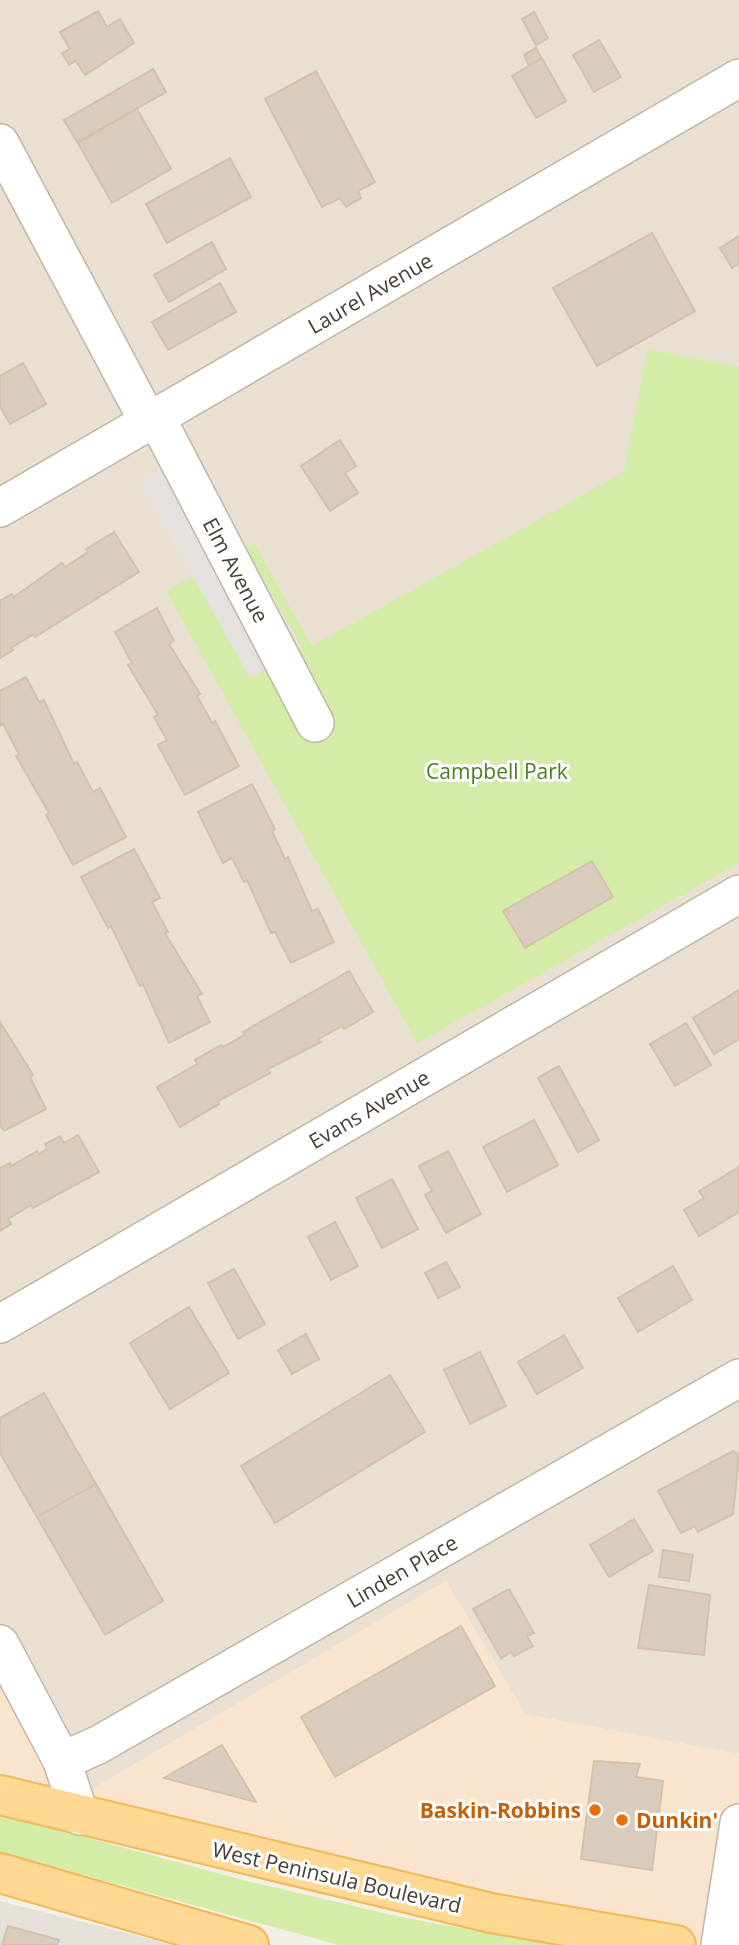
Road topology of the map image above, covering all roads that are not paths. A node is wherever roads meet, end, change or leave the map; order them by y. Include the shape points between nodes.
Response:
1 (739, 78) edge
2 (0, 143) edge
3 (152, 419) junction
4 (0, 508) edge
5 (315, 723) dead end
6 (739, 894) edge
7 (0, 1324) edge
8 (739, 1378) edge
9 (0, 1644) edge
10 (62, 1760) junction
11 (0, 1795) edge
12 (80, 1816) junction
13 (739, 1823) edge
14 (0, 1873) edge
15 (249, 1945) edge
16 (676, 1945) edge
17 (720, 1945) edge

1 - 3 street, Laurel Avenue
2 - 3 street, Elm Avenue
3 - 4 street, Laurel Avenue
3 - 5 street, Elm Avenue
6 - 7 street, Evans Avenue
8 - 10 street, Linden Place via 98,1745
9 - 10 street
10 - 12 street
11 - 12 main road, West Peninsula Boulevard
12 - 16 main road, West Peninsula Boulevard via 491,1913
13 - 17 street
14 - 15 main road

